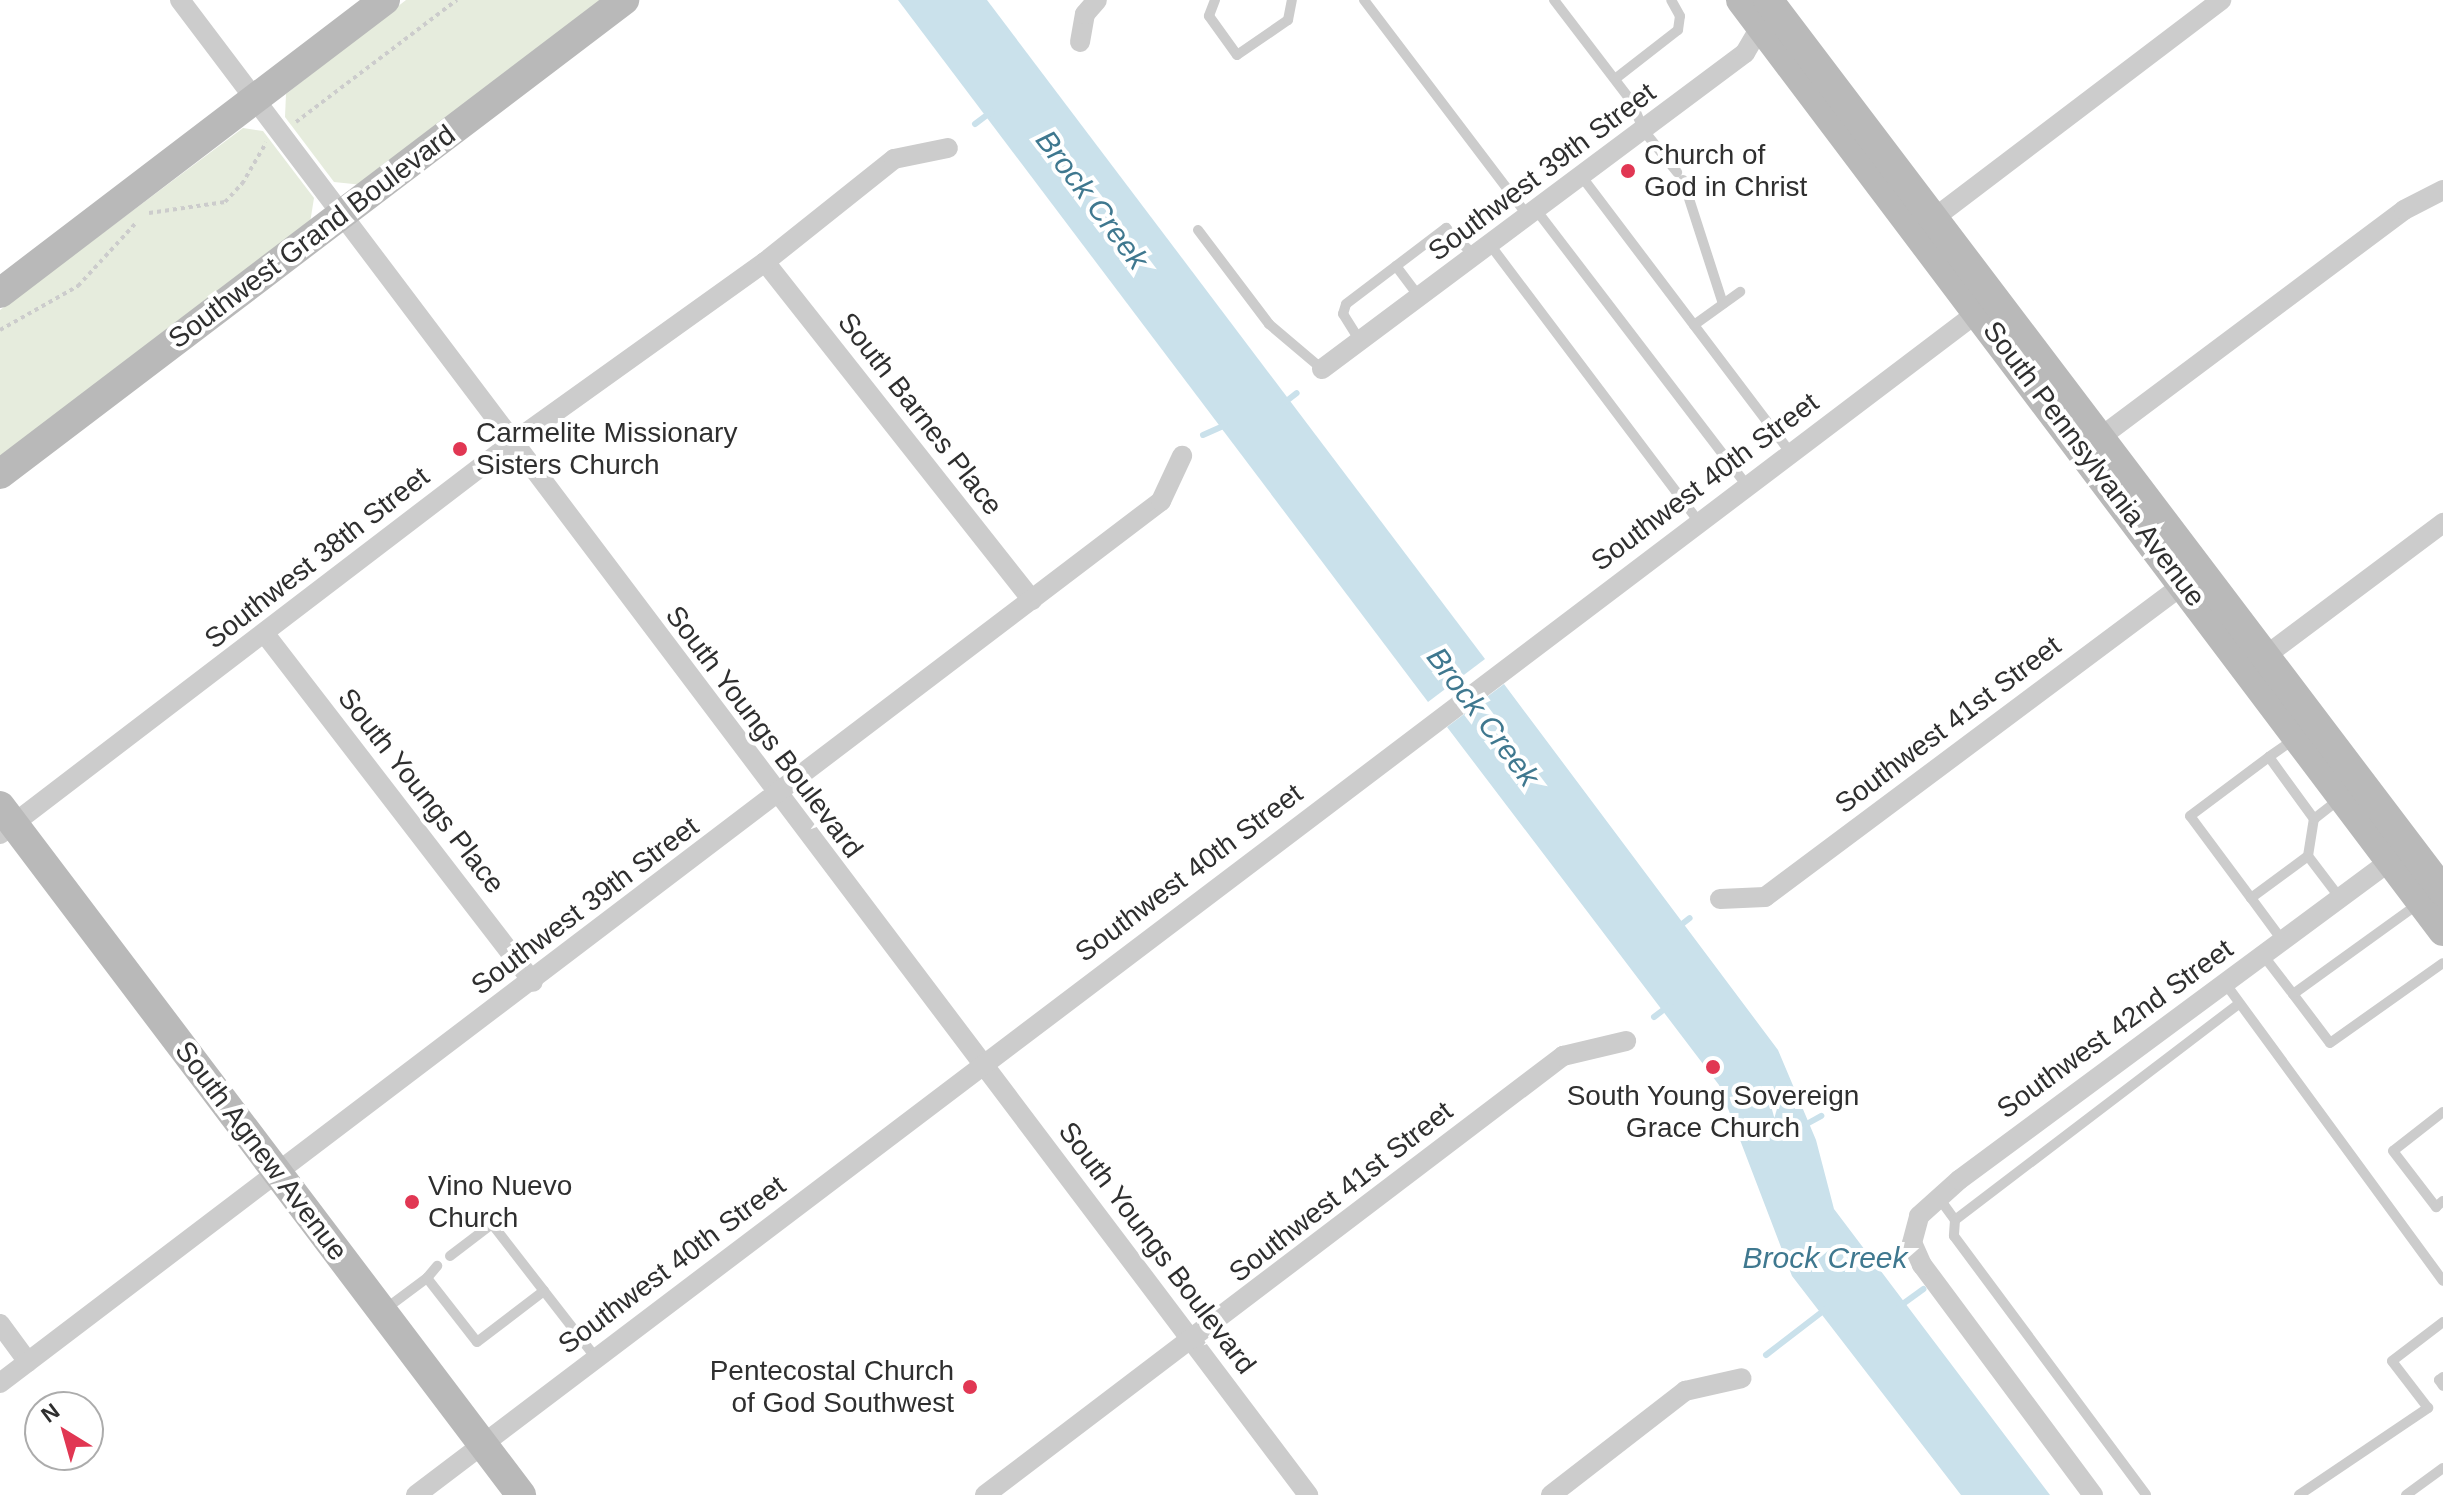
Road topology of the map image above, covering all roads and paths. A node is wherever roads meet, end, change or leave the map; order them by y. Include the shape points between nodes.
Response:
1 (180, 0) edge
2 (385, 0) edge
3 (457, 0) edge
4 (624, 0) edge
5 (1097, 0) edge
6 (1215, 0) edge
7 (1292, 0) edge
8 (1364, 0) edge
9 (1554, 0) edge
10 (1671, 0) edge
11 (1741, 0) edge
12 (2221, 0) edge
13 (1769, 8) edge
14 (1080, 42) dead end
15 (1615, 79) junction
16 (255, 100) junction
17 (1644, 131) junction
18 (279, 134) junction
19 (948, 148) dead end
20 (1582, 177) junction
21 (2443, 190) edge
22 (1533, 214) junction
23 (341, 215) junction
24 (1926, 224) junction
25 (1198, 230) dead end
26 (1483, 252) junction
27 (765, 262) junction
28 (1396, 266) junction
29 (1740, 292) dead end
30 (0, 293) edge
31 (1420, 299) junction
32 (1723, 304) junction
33 (1988, 305) junction
34 (1694, 325) junction
35 (0, 330) edge
36 (1362, 343) junction
37 (1322, 369) joint
38 (512, 443) junction
39 (2092, 444) junction
40 (1791, 453) junction
41 (1182, 456) dead end
42 (0, 474) edge
43 (1747, 486) junction
44 (1699, 522) junction
45 (2443, 523) edge
46 (2193, 577) junction
47 (1032, 600) junction
48 (265, 634) junction
49 (2264, 657) junction
50 (2298, 736) junction
51 (2269, 757) junction
52 (776, 797) junction
53 (2342, 797) junction
54 (2314, 819) junction
55 (4, 821) edge
56 (2308, 856) junction
57 (2390, 861) junction
58 (2436, 888) edge
59 (2251, 898) junction
60 (2340, 898) junction
61 (1720, 899) dead end
62 (2443, 931) edge
63 (2282, 940) junction
64 (2263, 955) junction
65 (2443, 963) edge
66 (533, 982) junction
67 (2225, 983) junction
68 (2293, 994) junction
69 (2239, 1004) junction
70 (1626, 1041) dead end
71 (984, 1064) junction
72 (2443, 1112) edge
73 (275, 1170) junction
74 (1939, 1198) junction
75 (2443, 1201) edge
76 (1955, 1220) junction
77 (450, 1256) dead end
78 (437, 1266) dead end
79 (427, 1278) junction
80 (2443, 1281) edge
81 (544, 1291) junction
82 (382, 1311) junction
83 (2443, 1322) edge
84 (0, 1324) edge
85 (1192, 1341) junction
86 (596, 1358) junction
87 (28, 1362) junction
88 (1742, 1378) dead end
89 (0, 1383) edge
90 (483, 1444) junction
91 (2443, 1468) edge
92 (416, 1495) edge
93 (521, 1495) edge
94 (985, 1495) edge
95 (1308, 1495) edge
96 (1551, 1495) edge
97 (2093, 1495) edge
98 (2146, 1495) edge
99 (2299, 1495) edge
100 (2406, 1495) edge

1 - 16 street, South Youngs Boulevard
2 - 16 street
3 - 18 path
4 - 23 street, Southwest Grand Boulevard
5 - 14 street via 1085,14
6 - 7 lane via 1209,16 1237,55 1288,20
8 - 22 lane
9 - 15 lane
10 - 15 lane via 1680,16 1678,30
11 - 13 street, South Pennsylvania Avenue
12 - 24 street
13 - 17 street, Southwest 39th Street via 1745,53
13 - 24 street, South Pennsylvania Avenue
15 - 17 lane
16 - 18 street, South Youngs Boulevard
16 - 30 street
17 - 20 street, Southwest 39th Street
17 - 32 lane via 1680,176
18 - 23 street, South Youngs Boulevard
18 - 35 path via 260,148 242,184 225,202 145,215 78,286
19 - 27 street, Southwest 38th Street via 894,159
20 - 22 street, Southwest 39th Street
20 - 34 lane
21 - 39 street via 2404,210
22 - 26 street, Southwest 39th Street
22 - 43 lane
23 - 38 street, South Youngs Boulevard
23 - 42 street, Southwest Grand Boulevard
24 - 33 street, South Pennsylvania Avenue
25 - 37 lane via 1269,324
26 - 28 lane via 1446,228
26 - 31 street, Southwest 39th Street
26 - 44 lane
27 - 38 street, Southwest 38th Street
27 - 47 street, South Barnes Place
28 - 31 lane
28 - 36 lane via 1346,304 1343,314
29 - 32 lane
31 - 36 street, Southwest 39th Street
32 - 34 lane
33 - 39 street, South Pennsylvania Avenue
33 - 40 street, Southwest 40th Street
34 - 40 lane
36 - 37 street, Southwest 39th Street
38 - 48 street, Southwest 38th Street
38 - 52 street, South Youngs Boulevard
39 - 46 street, South Pennsylvania Avenue
40 - 43 street, Southwest 40th Street
41 - 47 street, Southwest 39th Street via 1161,501
43 - 44 street, Southwest 40th Street
44 - 71 street, Southwest 40th Street
45 - 49 street
46 - 49 street, South Pennsylvania Avenue
46 - 50 street, South Pennsylvania Avenue
46 - 61 street, Southwest 41st Street via 1765,897
47 - 52 street, Southwest 39th Street
48 - 55 street, Southwest 38th Street
48 - 66 street, South Youngs Place
49 - 58 street, South Pennsylvania Avenue
50 - 51 lane
50 - 53 street, South Pennsylvania Avenue
51 - 54 lane
51 - 59 lane via 2190,816
52 - 66 street, Southwest 39th Street
52 - 71 street, South Youngs Boulevard
53 - 54 lane
53 - 57 street, South Pennsylvania Avenue
54 - 56 lane
55 - 73 street, South Agnew Avenue
56 - 59 lane
56 - 60 lane
57 - 58 street, South Pennsylvania Avenue
57 - 60 street, Southwest 42nd Street
58 - 62 street, South Pennsylvania Avenue
58 - 68 lane
59 - 63 lane
60 - 63 street, Southwest 42nd Street
63 - 64 street, Southwest 42nd Street
64 - 67 street, Southwest 42nd Street
64 - 68 lane
65 - 68 lane via 2330,1043
66 - 73 street, Southwest 39th Street
67 - 69 lane
67 - 74 street, Southwest 42nd Street
69 - 76 lane
69 - 80 lane
70 - 85 street, Southwest 41st Street via 1563,1056
71 - 85 street, South Youngs Boulevard
71 - 86 street, Southwest 40th Street
72 - 75 lane via 2393,1151 2436,1207
73 - 82 street, South Agnew Avenue
73 - 87 street, Southwest 39th Street
74 - 76 lane
74 - 97 street, Southwest 42nd Street via 1919,1216 1912,1243 1922,1265
76 - 98 lane via 1954,1236
77 - 81 lane via 492,1224
78 - 79 lane
79 - 81 lane via 477,1342
79 - 82 lane
81 - 86 lane
82 - 90 street, South Agnew Avenue
83 - 99 lane via 2392,1361 2428,1408
84 - 87 street
85 - 94 street, Southwest 41st Street
85 - 95 street, South Youngs Boulevard
86 - 90 street, Southwest 40th Street
87 - 89 street, Southwest 39th Street
88 - 96 street via 1685,1391
90 - 92 street, Southwest 40th Street
90 - 93 street, South Agnew Avenue
91 - 100 lane

